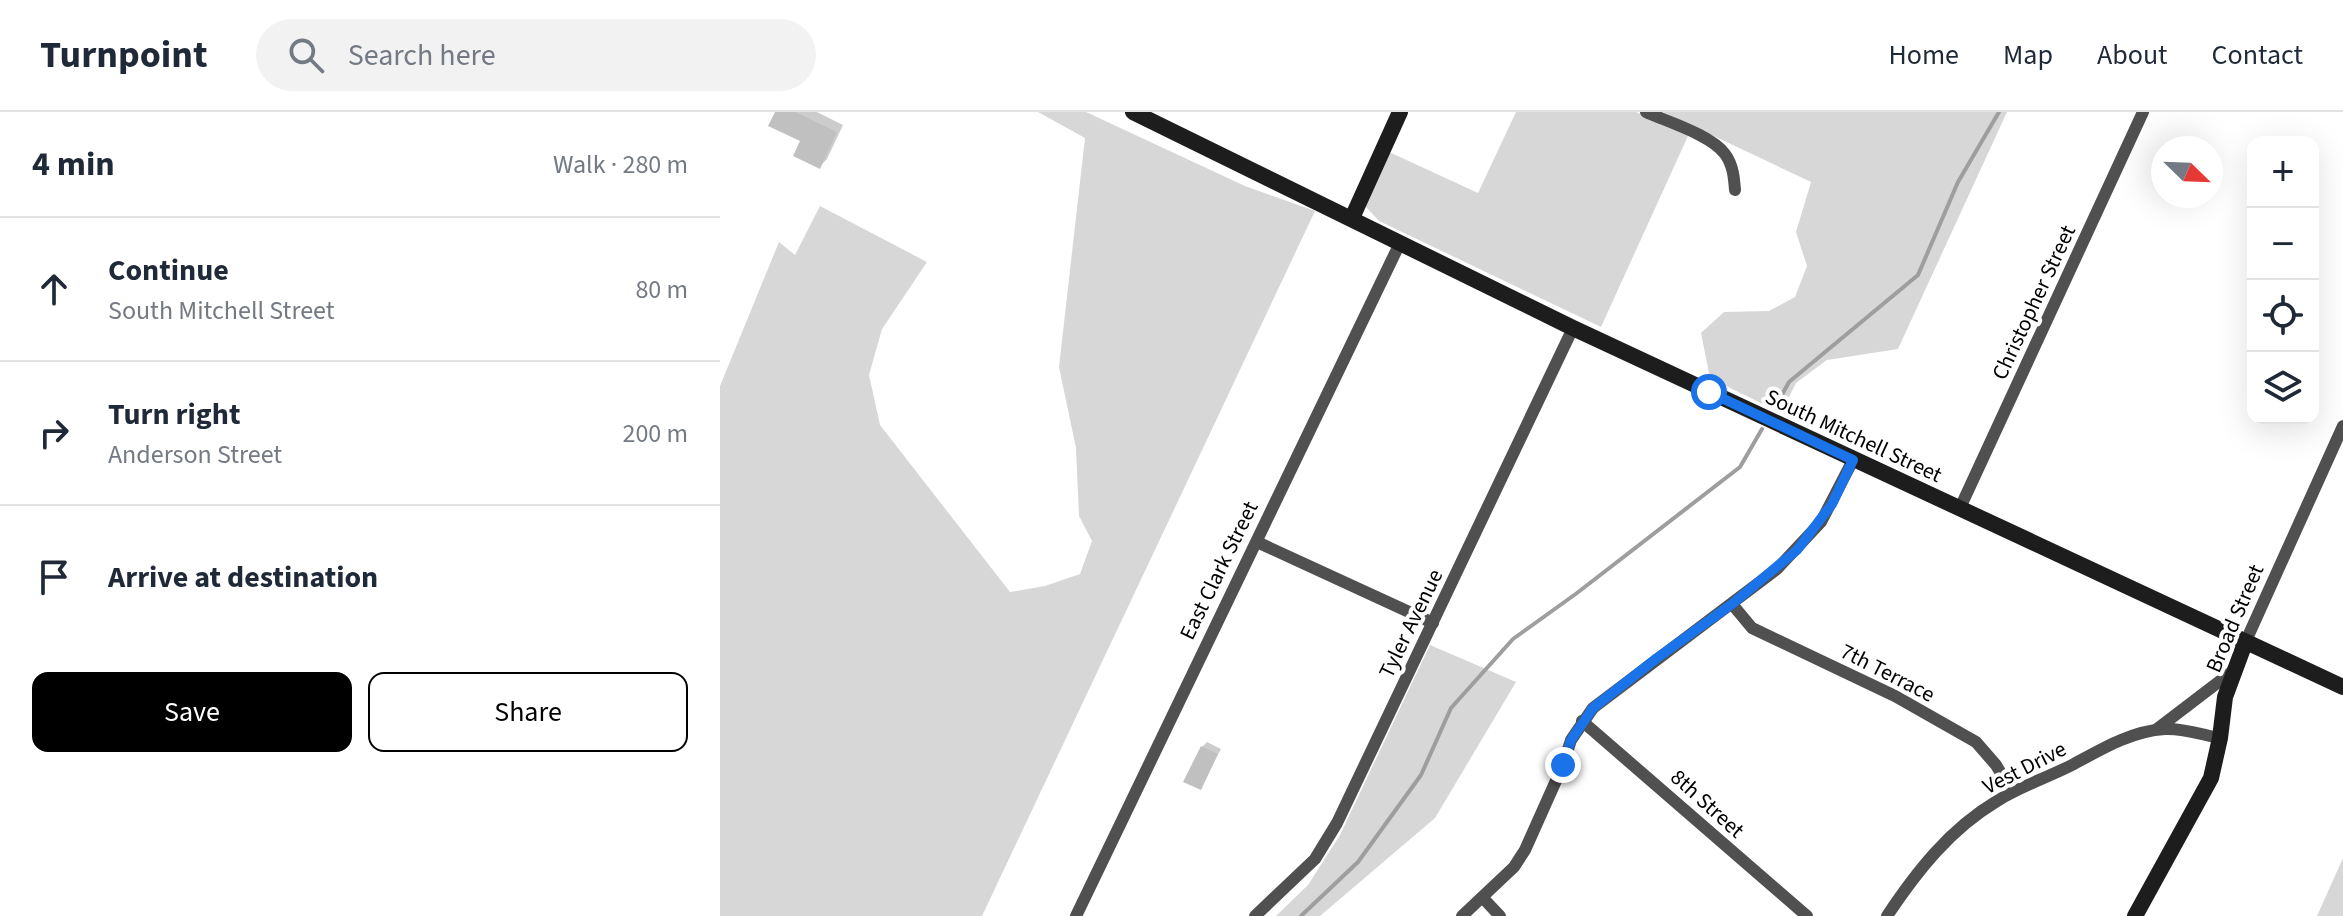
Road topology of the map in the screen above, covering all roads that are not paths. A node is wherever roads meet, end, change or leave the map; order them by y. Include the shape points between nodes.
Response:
1 (1133, 112) edge
2 (1400, 112) edge
3 (1646, 112) edge
4 (2143, 112) edge
5 (1735, 190) dead end
6 (1352, 218) junction
7 (1400, 243) junction
8 (1573, 328) junction
9 (2343, 426) edge
10 (1853, 460) junction
11 (1960, 508) junction
12 (1257, 542) junction
13 (1732, 604) junction
14 (1433, 623) junction
15 (2245, 643) junction
16 (2233, 671) junction
17 (2343, 687) edge
18 (1582, 721) junction
19 (2154, 731) junction
20 (2220, 738) junction
21 (2012, 792) junction
22 (1483, 898) junction
23 (1076, 916) edge
24 (1255, 916) edge
25 (1462, 916) edge
26 (1500, 916) edge
27 (1807, 916) edge
28 (1887, 916) edge
29 (2135, 916) edge

1 - 6 street, South Mitchell Street
2 - 6 street
3 - 5 street via 1713,143 1733,170
4 - 11 street, Christopher Street
6 - 7 street, South Mitchell Street
7 - 8 street, South Mitchell Street
7 - 12 street, East Clark Street
8 - 10 street, South Mitchell Street
8 - 14 street, Tyler Avenue
9 - 15 street, Broad Street
10 - 11 street, South Mitchell Street
10 - 13 street via 1832,504 1797,550
11 - 15 street, South Mitchell Street
12 - 14 street
12 - 23 street, East Clark Street
13 - 18 street
13 - 21 street, 7th Terrace via 1752,628 1895,696 1976,742
14 - 24 street, Tyler Avenue via 1337,823 1315,859
15 - 16 street, Broad Street
15 - 17 street, South Mitchell Street
16 - 19 street
16 - 20 street, Broad Street
18 - 22 street via 1525,850
18 - 27 street, 8th Street
19 - 20 street, Vest Drive
19 - 21 street, Vest Drive via 2122,739
20 - 29 street, Broad Street via 2202,799
21 - 28 street, Vest Drive via 1944,842
22 - 25 street
22 - 26 street

